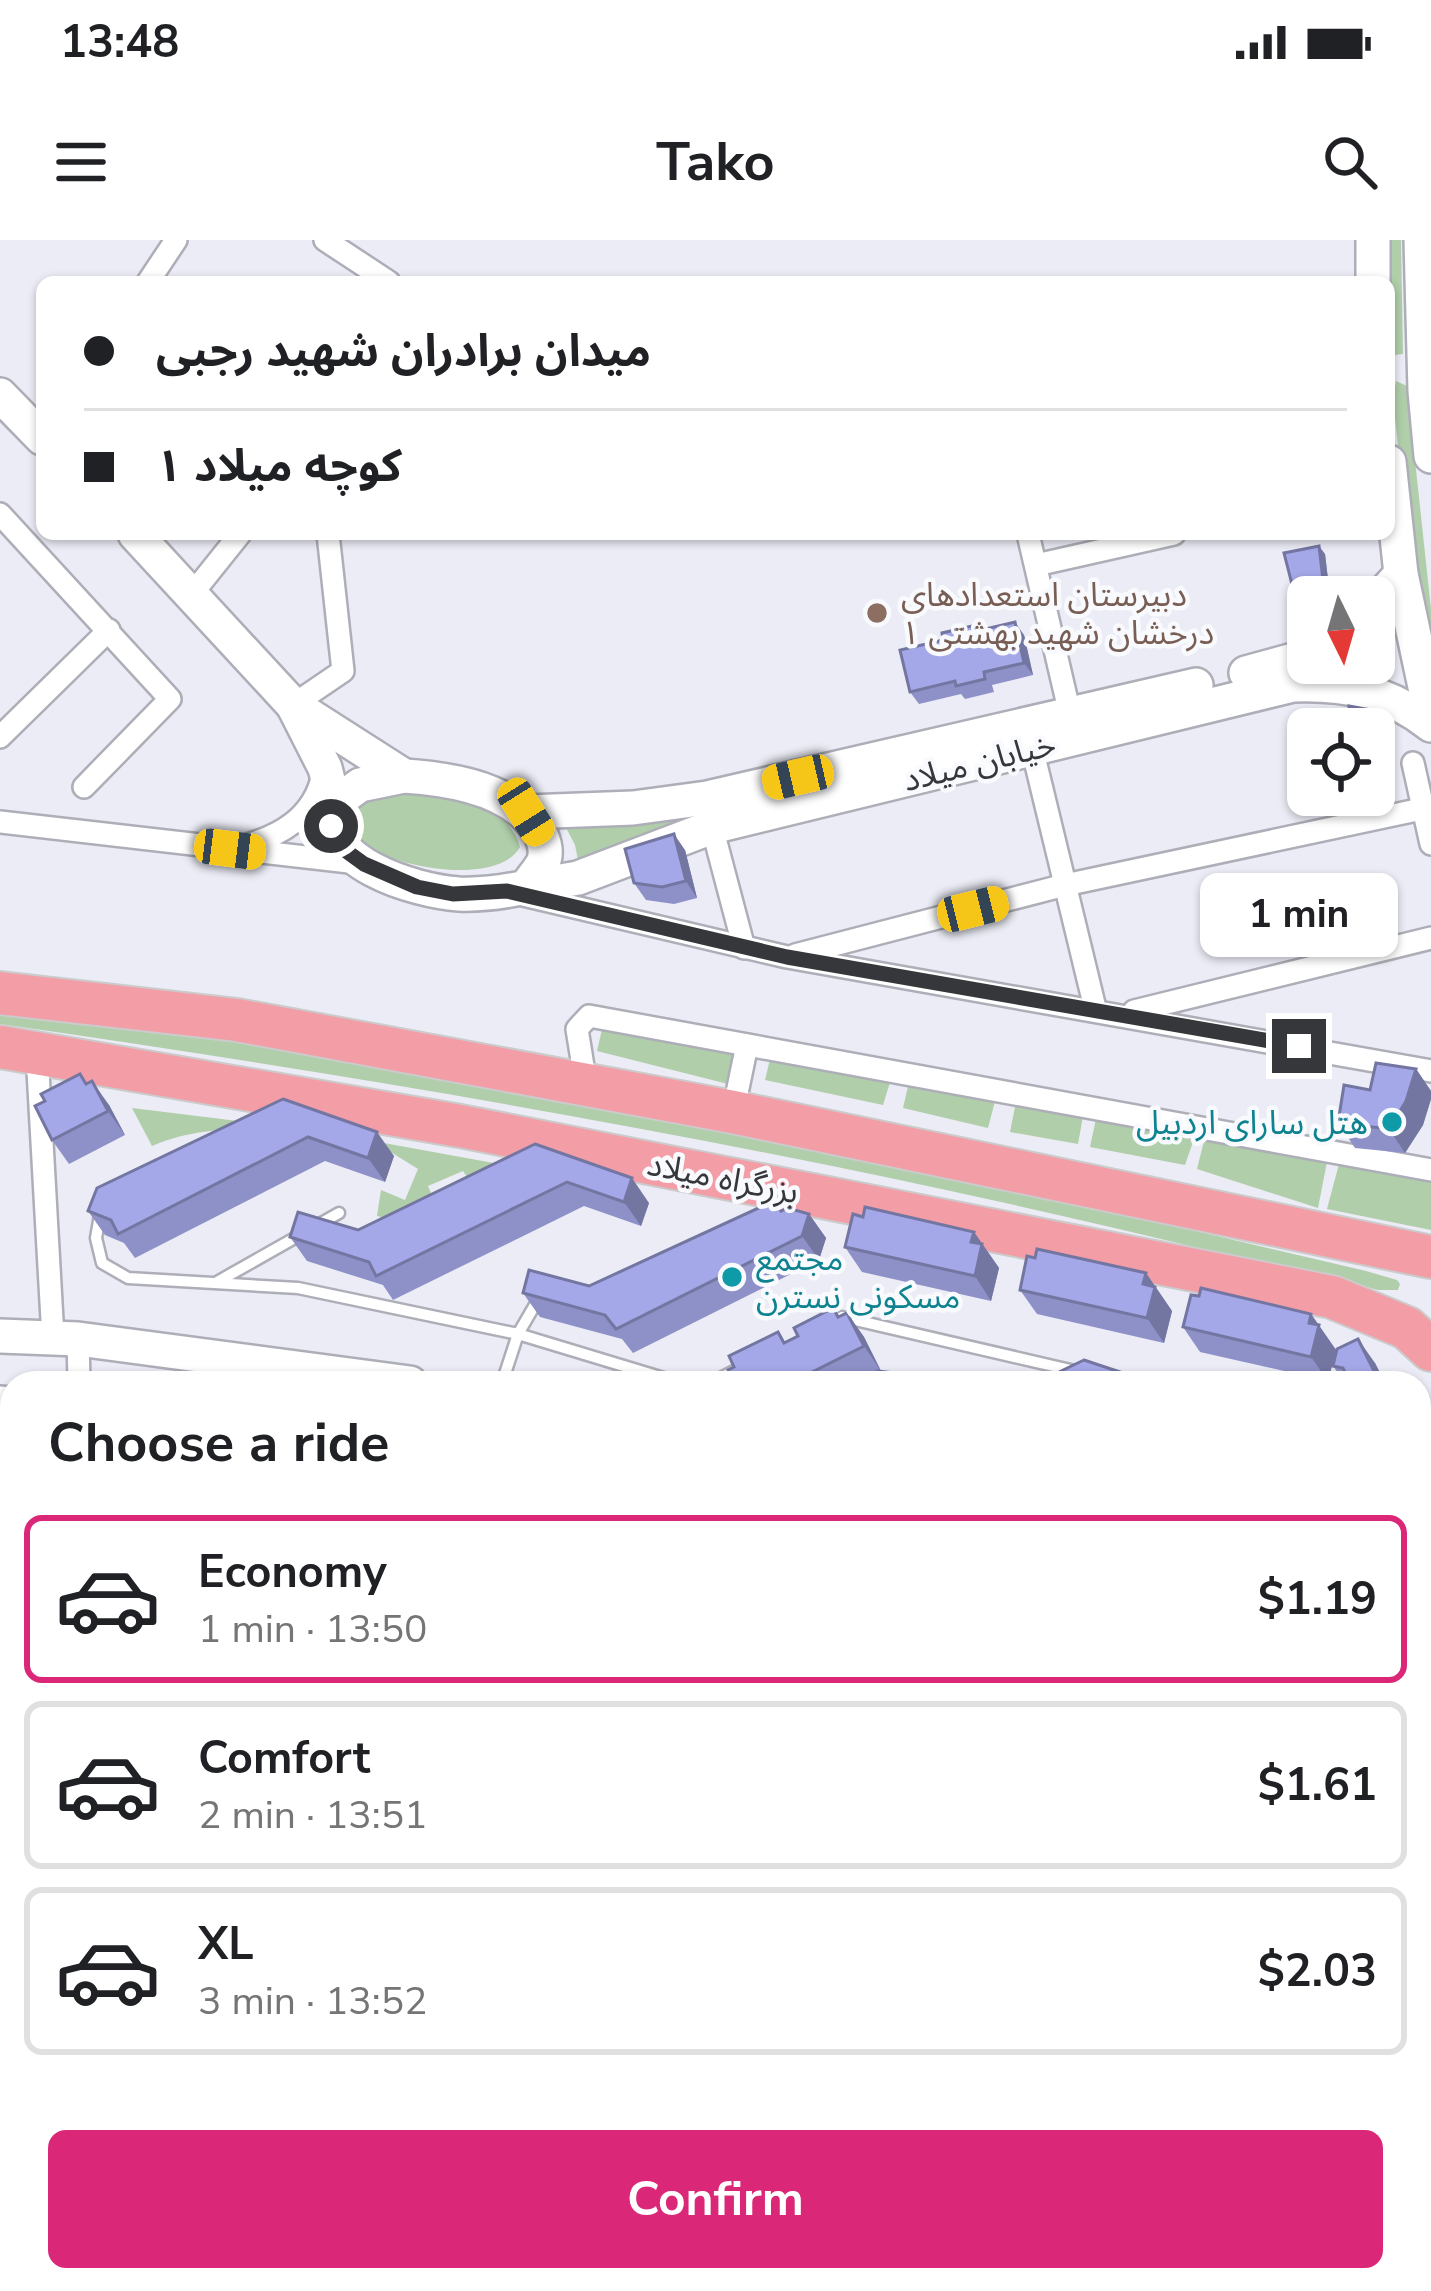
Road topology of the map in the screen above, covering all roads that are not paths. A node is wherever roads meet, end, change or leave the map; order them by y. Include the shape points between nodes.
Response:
1 (176, 240) edge
2 (325, 240) edge
3 (1373, 240) edge
4 (1421, 240) edge
5 (152, 276) edge
6 (380, 276) edge
7 (1373, 276) edge
8 (0, 395) edge
9 (36, 432) edge
10 (1431, 456) edge
11 (0, 514) edge
12 (1395, 518) edge
13 (141, 540) edge
14 (235, 540) edge
15 (329, 540) edge
16 (1030, 540) edge
17 (1136, 540) edge
18 (1036, 565) junction
19 (1401, 574) junction
20 (1395, 581) edge
21 (192, 594) junction
22 (109, 630) junction
23 (1287, 670) edge
24 (1287, 671) edge
25 (1342, 684) edge
26 (293, 705) junction
27 (1070, 714) junction
28 (1431, 715) edge
29 (1431, 725) edge
30 (0, 737) edge
31 (1032, 748) junction
32 (1413, 763) dead end
33 (325, 768) junction
34 (404, 776) junction
35 (83, 788) dead end
36 (334, 804) junction
37 (1427, 808) edge
38 (526, 812) junction
39 (0, 822) edge
40 (712, 827) junction
41 (1431, 844) edge
42 (230, 849) junction
43 (364, 864) junction
44 (595, 872) junction
45 (1065, 885) junction
46 (516, 889) junction
47 (611, 916) junction
48 (1431, 938) edge
49 (745, 948) junction
50 (787, 957) junction
51 (0, 992) edge
52 (1095, 1008) junction
53 (1123, 1014) junction
54 (747, 1045) junction
55 (18, 1050) edge
56 (1431, 1071) edge
57 (586, 1085) junction
58 (733, 1112) junction
59 (1431, 1170) edge
60 (101, 1207) edge
61 (339, 1213) dead end
62 (1386, 1250) junction
63 (1431, 1257) edge
64 (550, 1280) edge
65 (214, 1283) junction
66 (1374, 1314) junction
67 (838, 1316) edge
68 (518, 1334) junction
69 (0, 1336) edge
70 (66, 1339) junction
71 (1431, 1350) edge
72 (753, 1361) edge
73 (75, 1371) edge
74 (316, 1371) edge
75 (506, 1371) edge
76 (640, 1371) edge
77 (734, 1371) edge
78 (1075, 1371) edge

1 - 5 street
2 - 6 street
3 - 7 street
4 - 10 street
8 - 9 street
11 - 22 street
12 - 19 street
13 - 21 street
14 - 21 street
15 - 26 street via 343,671
16 - 18 street
17 - 18 street
18 - 27 street
19 - 20 street
19 - 28 street
21 - 26 street
22 - 30 street
22 - 35 street via 170,699
23 - 27 street, خیابان میلاد
24 - 31 street, خیابان میلاد
25 - 29 street, خیابان میلاد via 1387,696
26 - 33 street
26 - 34 street
27 - 38 street, خیابان میلاد via 707,798
31 - 40 street, خیابان میلاد
31 - 45 street
32 - 37 street
33 - 36 street
33 - 42 street via 301,818
34 - 36 street via 360,784
34 - 38 street via 465,785
36 - 43 street via 334,836
37 - 41 street
37 - 45 street
38 - 46 street via 545,860
39 - 42 street
40 - 44 street, خیابان میلاد
40 - 49 street
42 - 43 street
43 - 46 street, خیابان میلاد via 453,894
44 - 46 street, خیابان میلاد
44 - 47 street via 591,898
45 - 50 street
45 - 52 street
46 - 47 street
47 - 49 street
48 - 53 street
49 - 50 street
50 - 52 street
51 - 57 highway, بزرگراه میلاد via 238,1020
52 - 53 street
53 - 56 street
54 - 57 street via 589,1016 577,1029
54 - 58 street
54 - 59 street
55 - 66 highway, بزرگراه میلاد via 483,1130 1309,1292
55 - 70 street
57 - 58 highway, بزرگراه میلاد
58 - 62 highway, بزرگراه میلاد
60 - 65 lane via 102,1263 128,1278
61 - 65 lane
62 - 63 highway, بزرگراه میلاد
62 - 66 highway via 1406,1262 1411,1298
64 - 68 lane
65 - 68 lane via 298,1288
66 - 71 highway, بزرگراه میلاد
67 - 78 lane
68 - 75 lane
68 - 76 lane
69 - 70 street
70 - 73 street
70 - 74 street
72 - 77 lane

